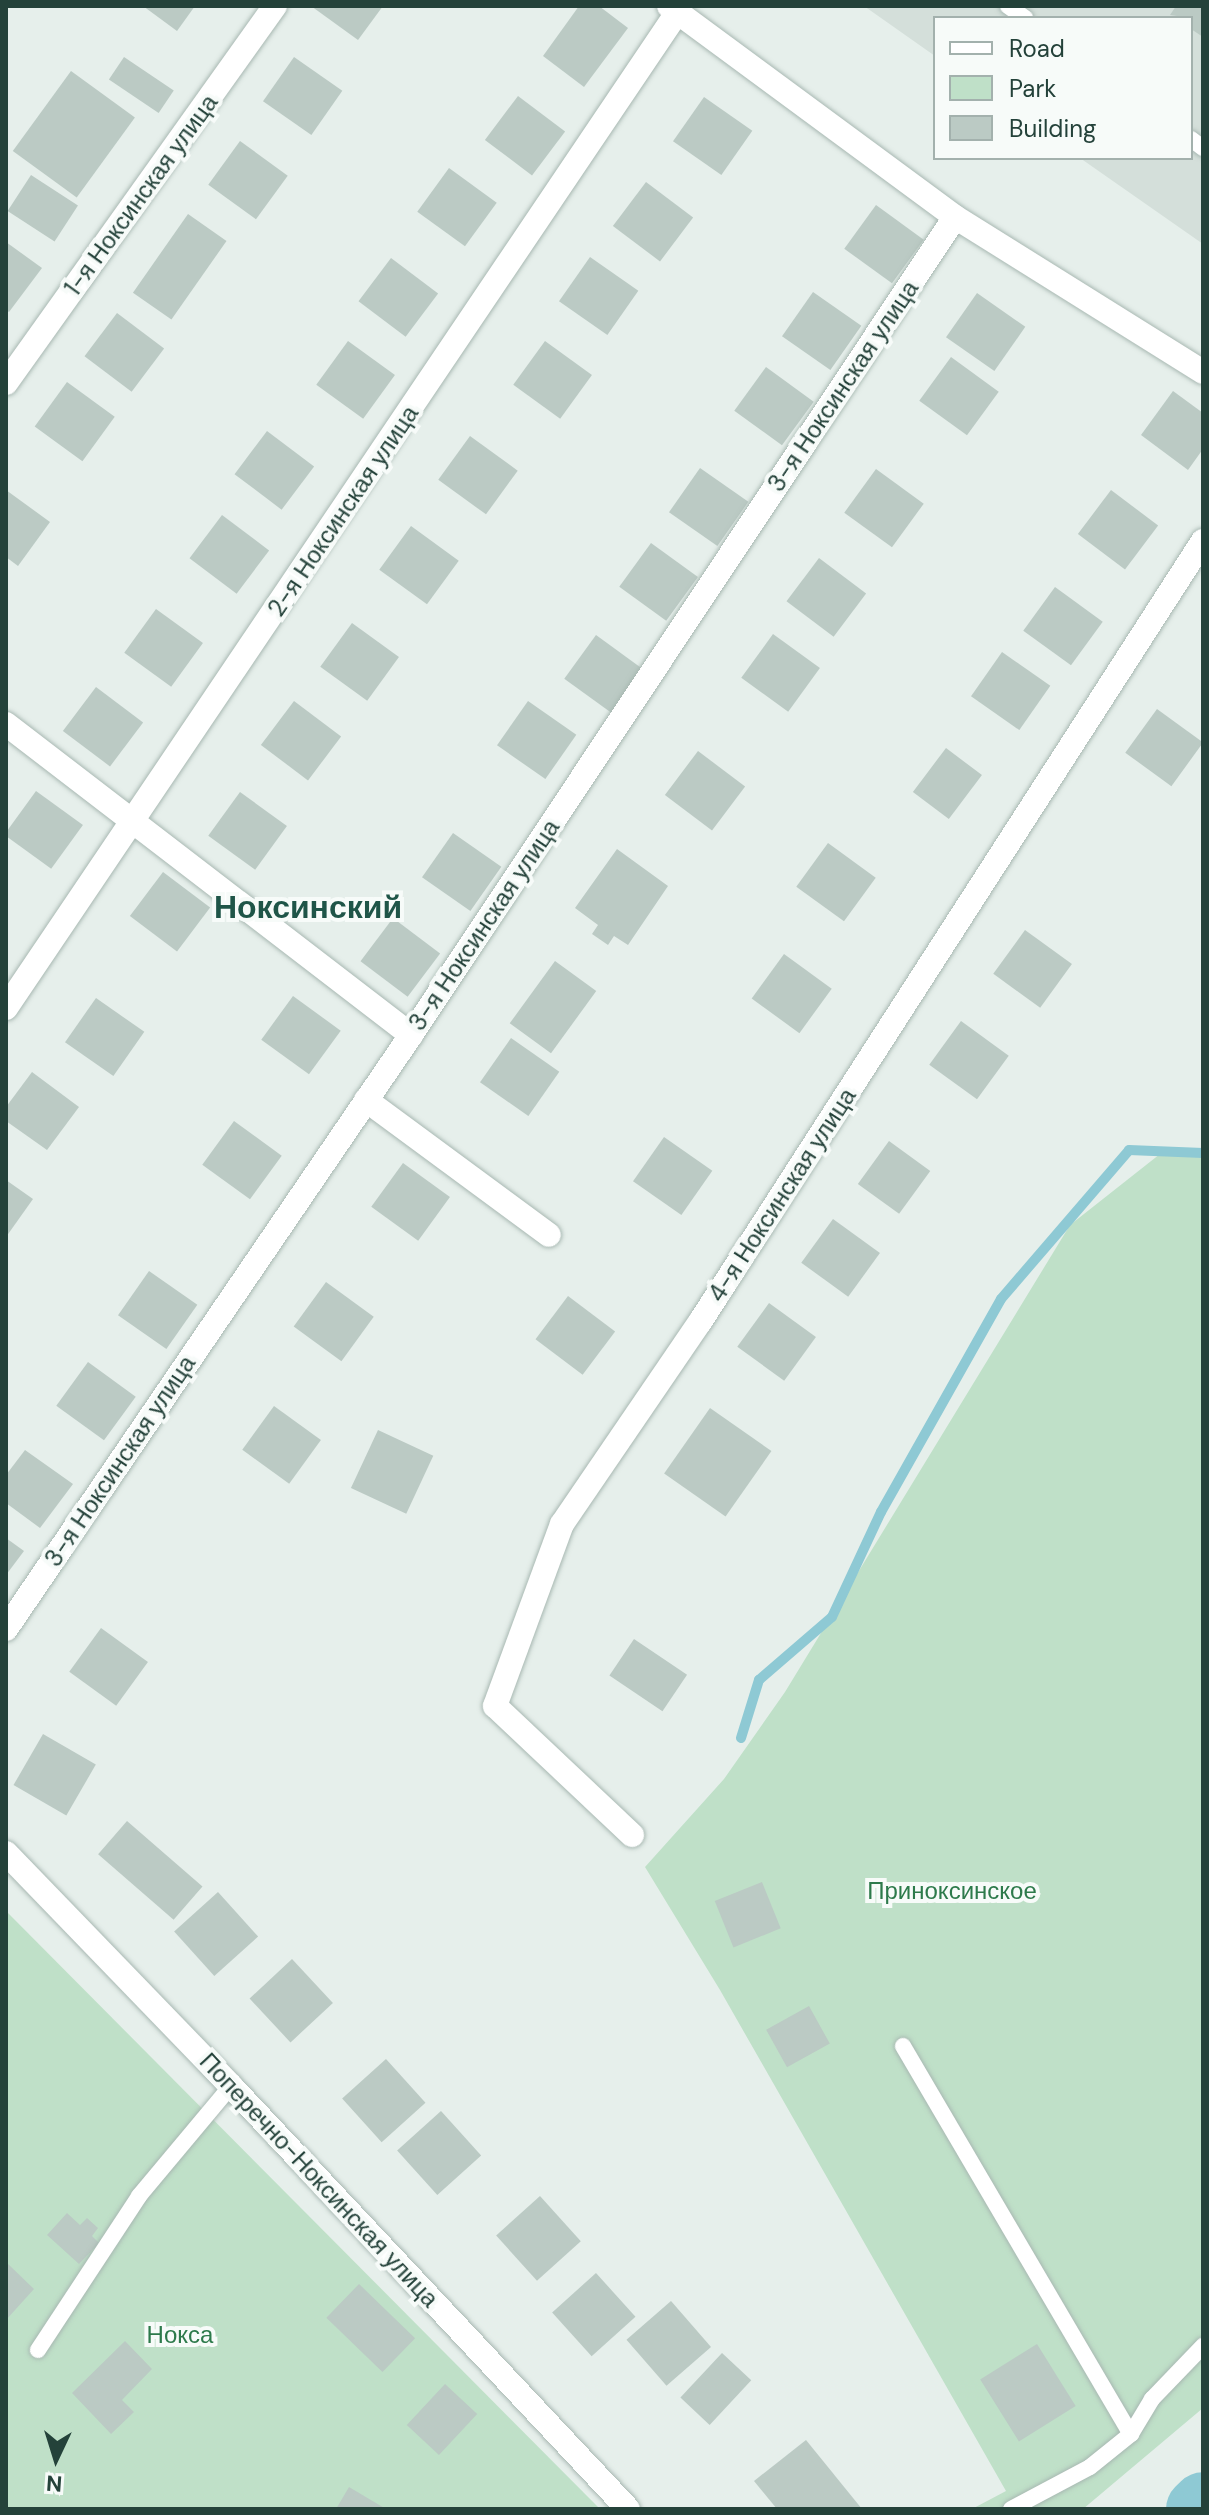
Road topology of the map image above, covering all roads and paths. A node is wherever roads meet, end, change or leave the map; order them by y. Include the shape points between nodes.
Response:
1 (275, 6) edge
2 (673, 9) edge
3 (955, 217) junction
4 (1203, 372) edge
5 (6, 383) edge
6 (1203, 541) edge
7 (6, 724) edge
8 (133, 824) junction
9 (6, 1008) edge
10 (411, 1035) junction
11 (366, 1100) junction
12 (549, 1235) dead end
13 (6, 1629) edge
14 (632, 1835) dead end
15 (6, 1853) edge
16 (903, 2046) dead end
17 (231, 2086) junction
18 (1203, 2346) edge
19 (38, 2350) dead end
20 (1131, 2434) junction
21 (628, 2509) edge
22 (1011, 2509) edge

1 - 5 street, 1-я Ноксинская улица
2 - 3 street
2 - 8 street, 2-я Ноксинская улица
3 - 4 street
3 - 10 street, 3-я Ноксинская улица
6 - 14 street, 4-я Ноксинская улица via 700,1322 562,1524 495,1706
7 - 8 street
8 - 9 street, 2-я Ноксинская улица
8 - 10 street
10 - 11 street, 3-я Ноксинская улица
11 - 12 street
11 - 13 street, 3-я Ноксинская улица
15 - 17 street, Поперечно-Ноксинская улица
16 - 20 lane
17 - 19 lane via 139,2196
17 - 21 street, Поперечно-Ноксинская улица
18 - 20 lane via 1152,2399
20 - 22 lane via 1090,2467

